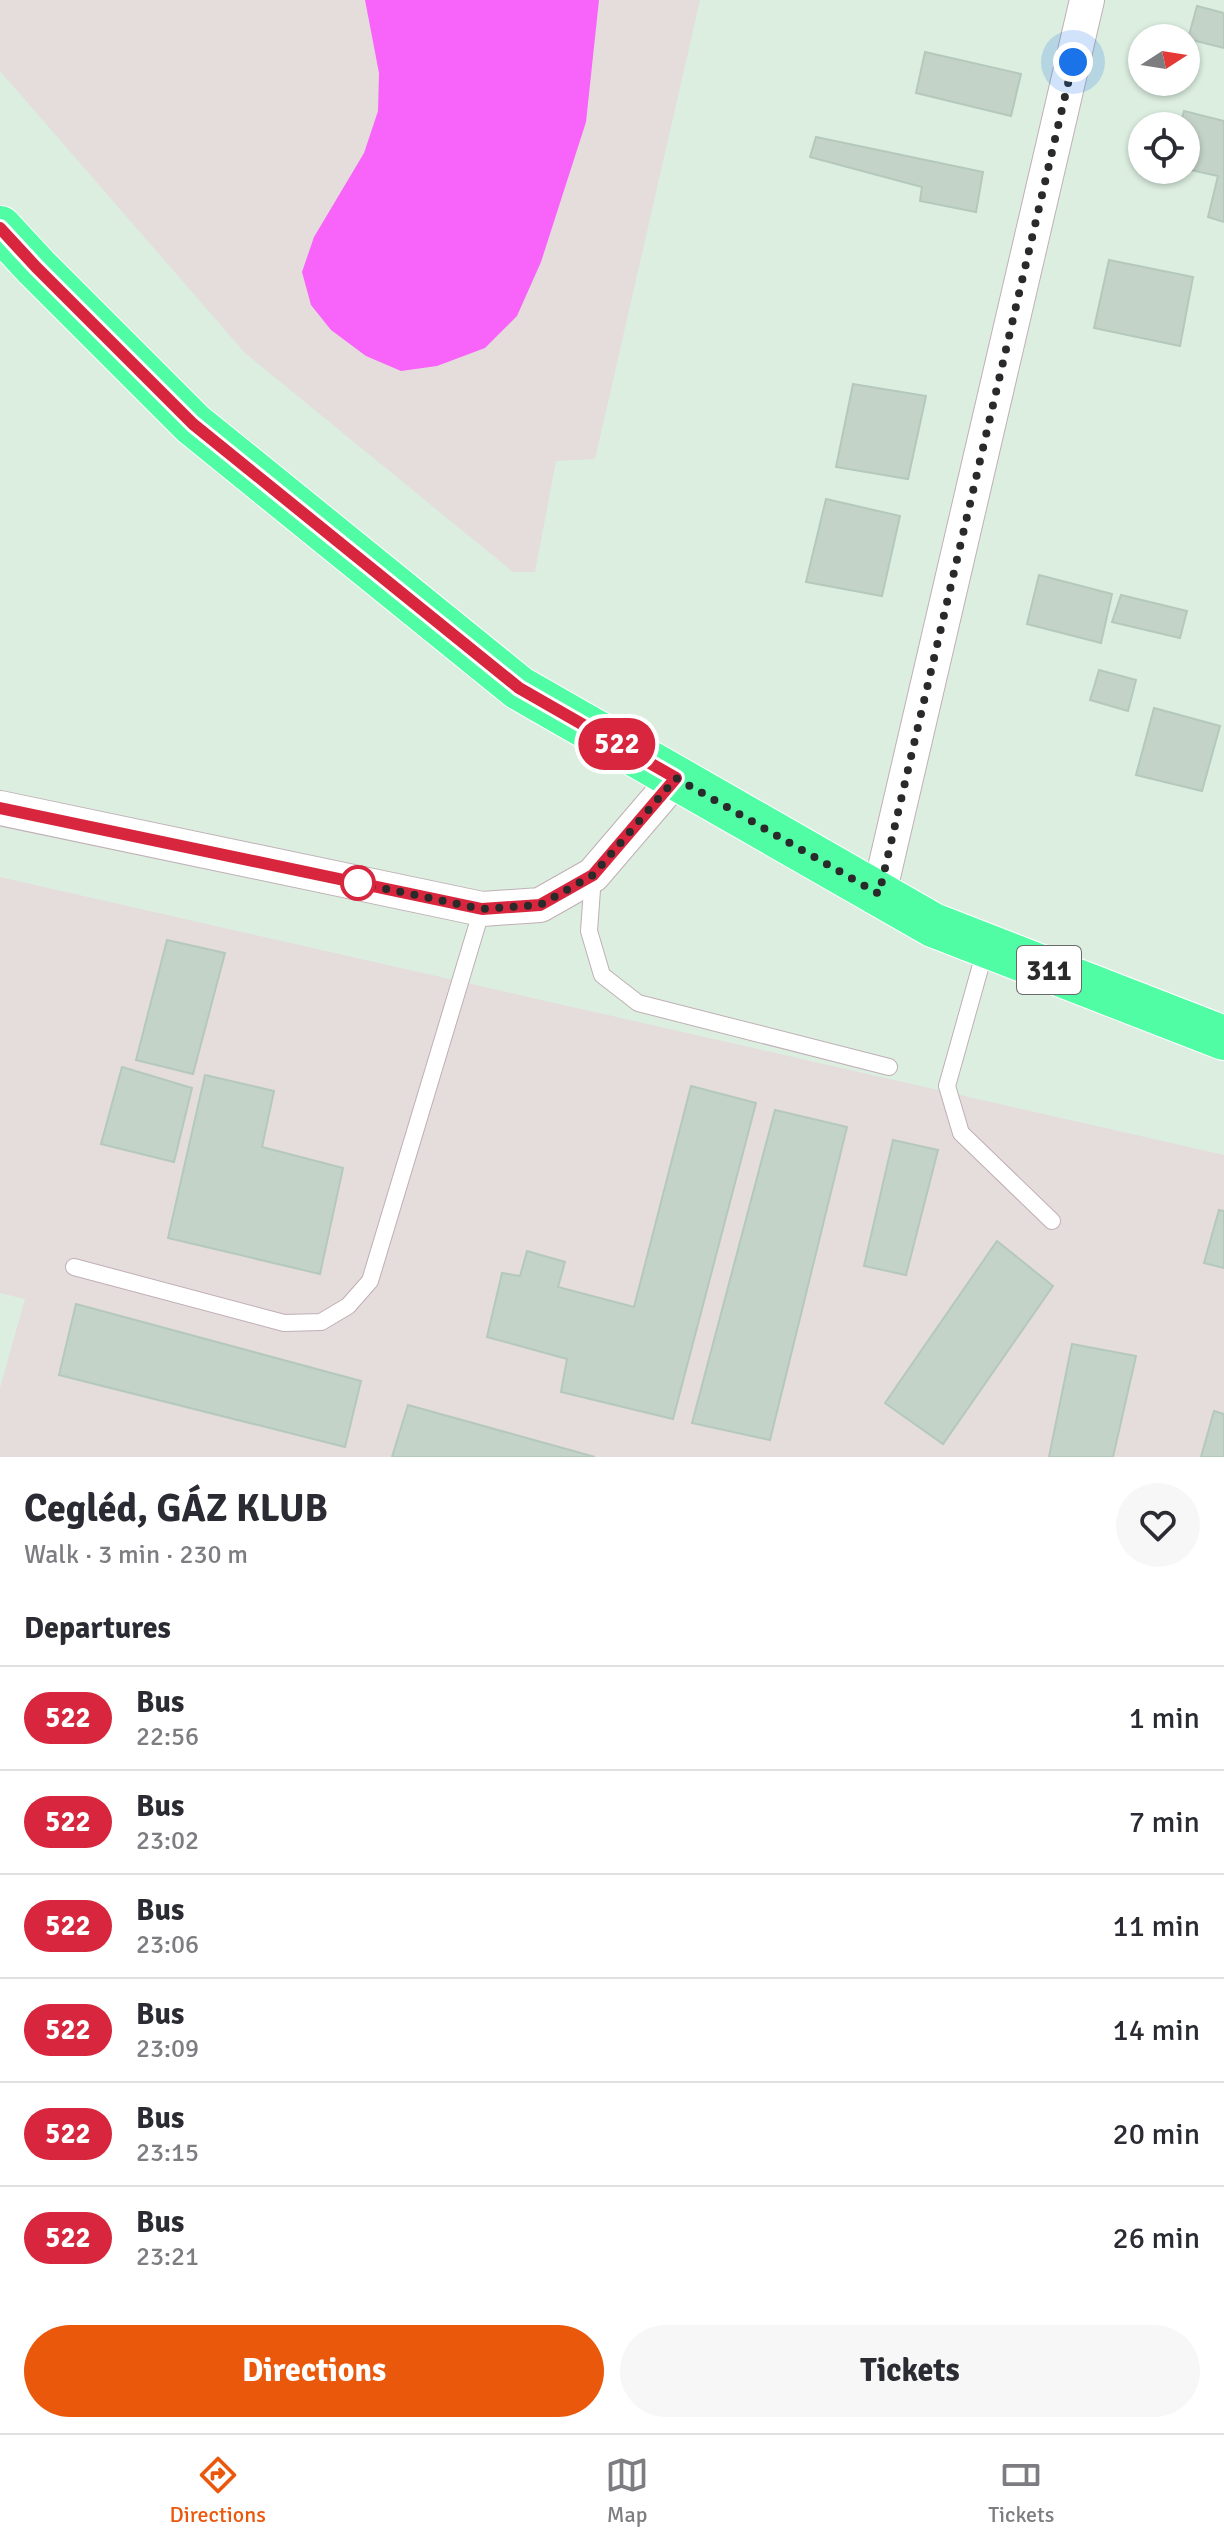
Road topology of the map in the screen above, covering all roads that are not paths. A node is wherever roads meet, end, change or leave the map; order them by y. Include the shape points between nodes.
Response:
1 (1087, 0) edge
2 (0, 228) edge
3 (676, 778) junction
4 (0, 808) edge
5 (593, 875) junction
6 (879, 894) junction
7 (482, 909) junction
8 (986, 946) junction
9 (1224, 1038) edge
10 (889, 1067) dead end
11 (1052, 1221) dead end
12 (74, 1267) dead end

1 - 6 street
2 - 3 main road, 311 via 205,434 519,688
3 - 5 street
3 - 6 main road, 311
4 - 7 street
5 - 7 street via 540,905
5 - 10 lane via 589,931 602,975 638,1003
6 - 8 main road, 311 via 933,925
7 - 12 lane via 370,1281 348,1306 321,1322 284,1323
8 - 9 main road, 311
8 - 11 lane via 947,1086 961,1133

